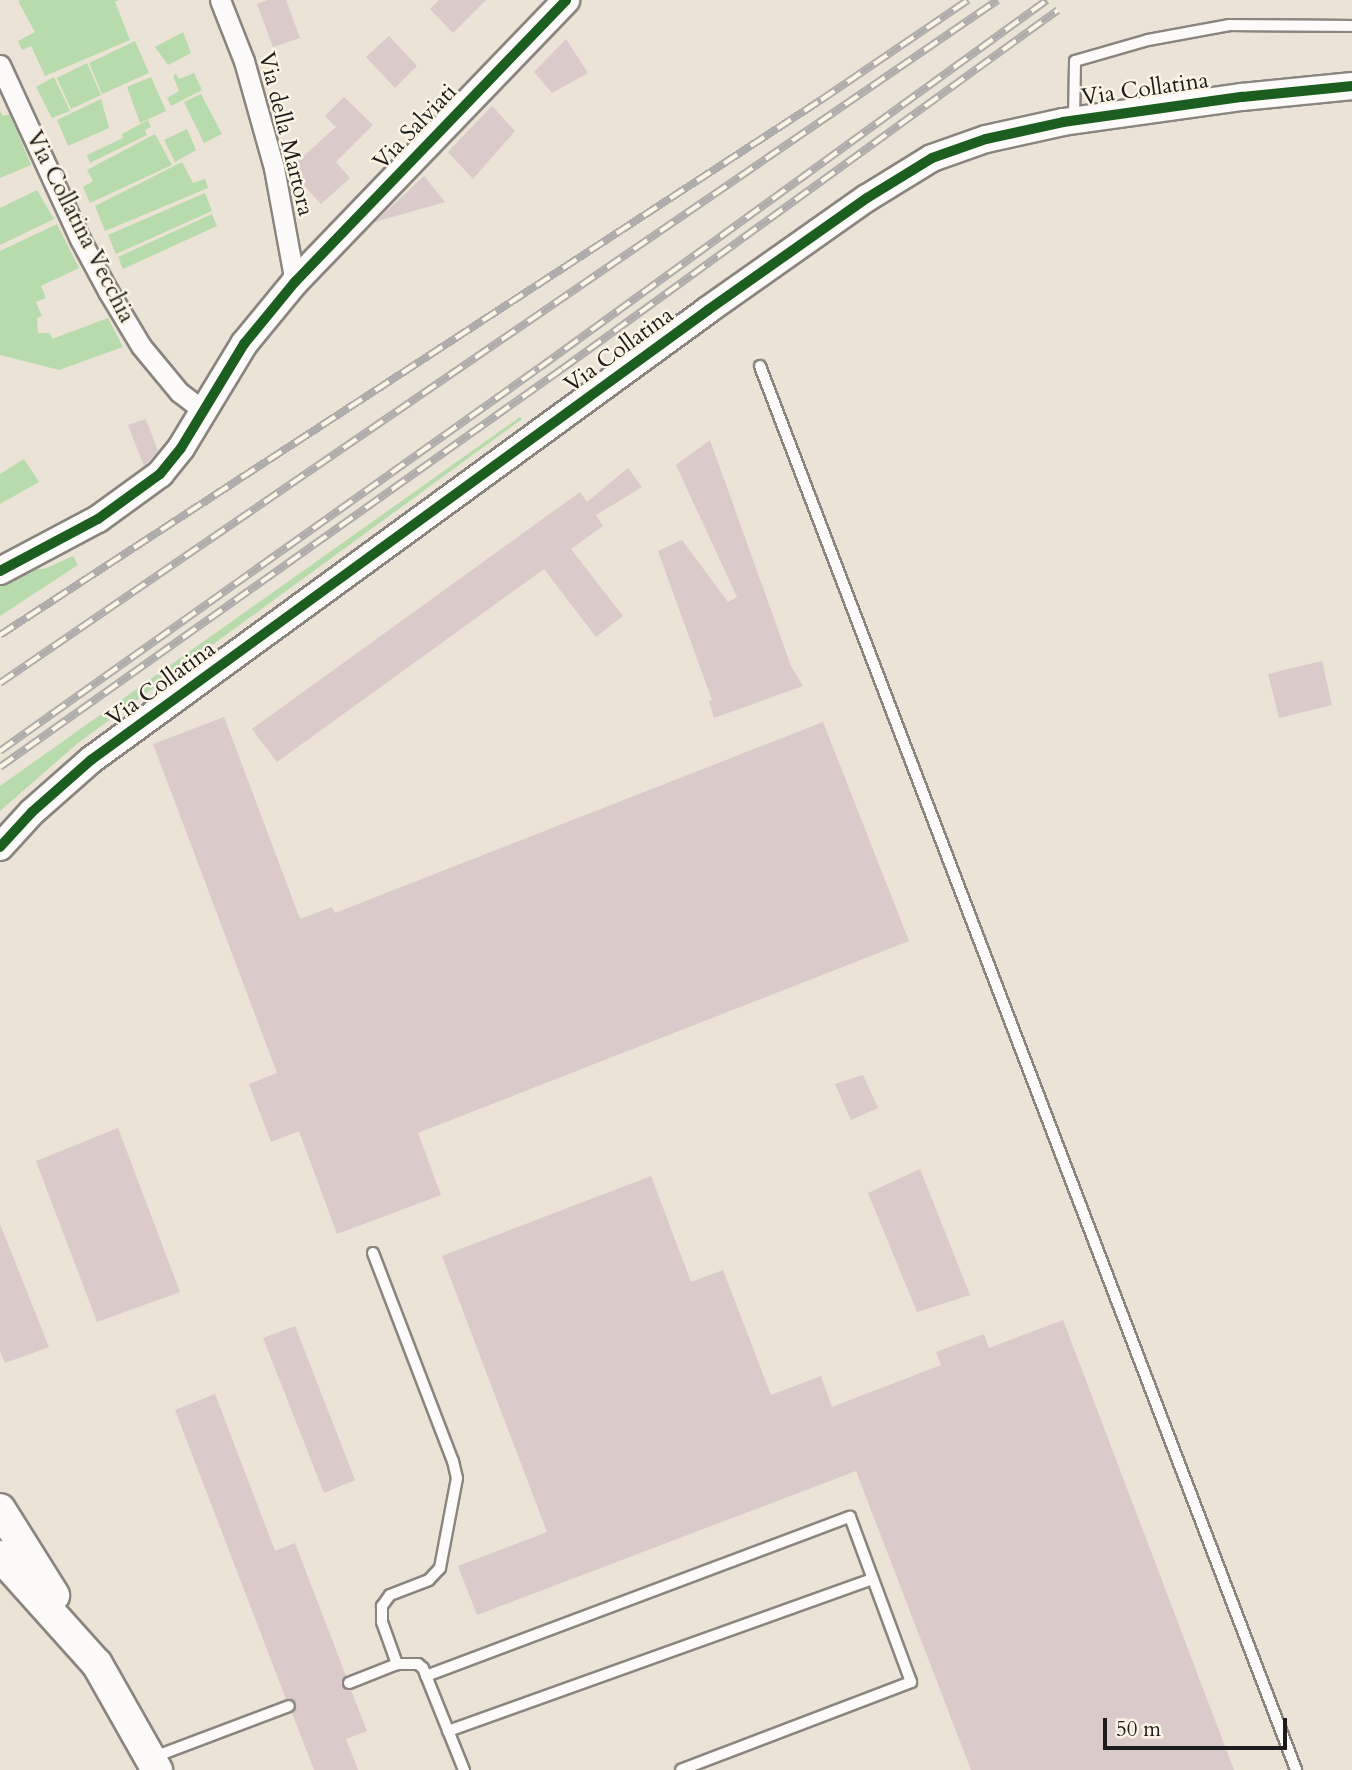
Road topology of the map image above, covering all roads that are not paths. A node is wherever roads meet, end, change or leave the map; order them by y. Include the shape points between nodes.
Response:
1 (220, 0) edge
2 (566, 0) edge
3 (1352, 26) edge
4 (0, 65) edge
5 (1352, 86) edge
6 (1074, 120) junction
7 (295, 282) junction
8 (760, 366) dead end
9 (203, 410) junction
10 (0, 571) edge
11 (0, 847) edge
12 (373, 1253) dead end
13 (0, 1509) edge
14 (0, 1556) edge
15 (873, 1579) junction
16 (97, 1664) junction
17 (397, 1664) junction
18 (426, 1675) junction
19 (349, 1683) dead end
20 (289, 1706) dead end
21 (448, 1731) junction
22 (154, 1764) edge
23 (464, 1770) edge
24 (681, 1770) edge
25 (1296, 1770) edge

1 - 7 street, Via della Martora via 244,61 271,156
2 - 7 street, Via Salviati
3 - 6 lane via 1230,25 1148,40 1075,61
4 - 9 street, Via Collatina Vecchia via 108,291 141,346 178,392
5 - 6 street, Via Collatina
6 - 11 street, Via Collatina via 1025,128 956,148 867,198 91,761
7 - 9 street via 244,344
8 - 25 lane
9 - 10 street via 181,449 152,482 98,519
12 - 17 lane via 457,1478 440,1568 429,1580 390,1595 382,1606 382,1622
13 - 16 main road
14 - 16 main road
15 - 18 lane via 850,1517
15 - 21 lane
15 - 24 lane via 911,1682
16 - 22 main road
17 - 18 lane via 418,1664
17 - 19 lane
18 - 21 lane
20 - 22 lane
21 - 23 lane

